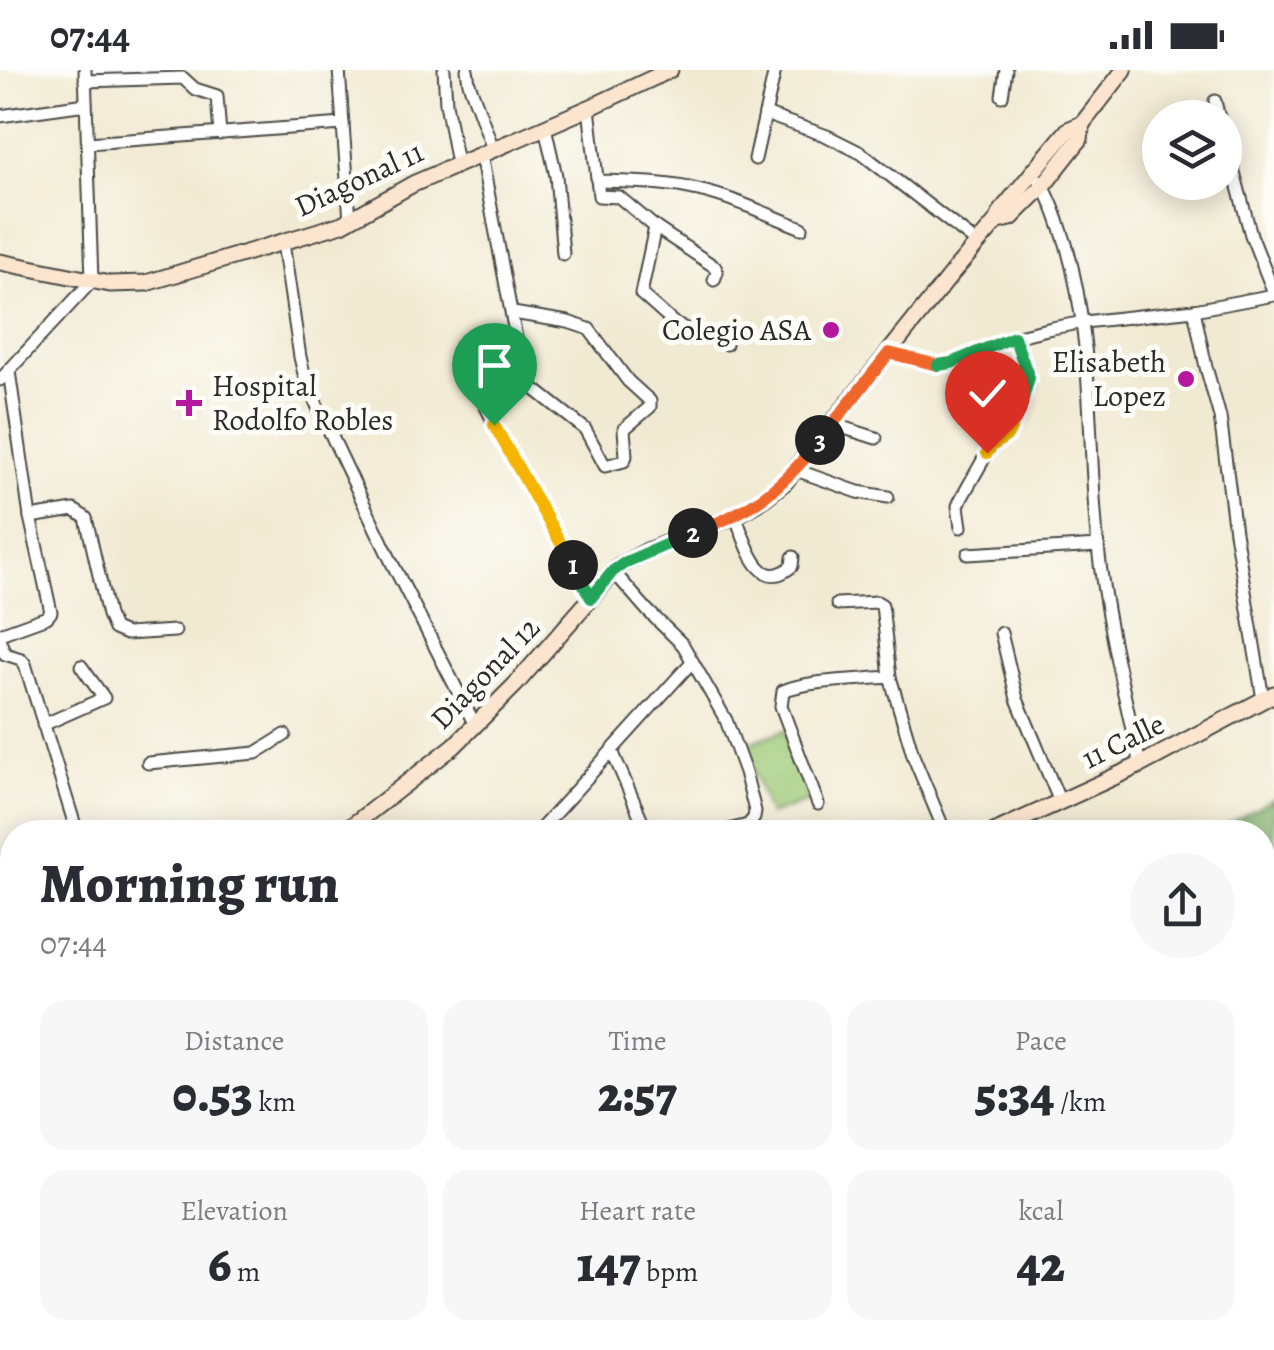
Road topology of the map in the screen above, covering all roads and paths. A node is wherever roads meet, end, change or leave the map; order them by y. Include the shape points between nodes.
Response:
1 (339, 70) edge
2 (444, 70) edge
3 (467, 70) edge
4 (670, 70) edge
5 (775, 70) edge
6 (1006, 70) edge
7 (1123, 70) edge
8 (85, 76) edge
9 (1002, 96) dead end
10 (86, 104) junction
11 (590, 108) junction
12 (765, 114) junction
13 (0, 116) edge
14 (343, 124) junction
15 (545, 127) junction
16 (220, 134) junction
17 (88, 143) junction
18 (487, 152) junction
19 (755, 159) dead end
20 (457, 164) junction
21 (1038, 179) junction
22 (596, 181) junction
23 (1242, 200) edge
24 (350, 220) junction
25 (655, 227) junction
26 (802, 228) dead end
27 (284, 242) junction
28 (977, 242) junction
29 (563, 254) dead end
30 (0, 262) edge
31 (714, 280) dead end
32 (92, 281) junction
33 (1274, 294) edge
34 (1194, 310) junction
35 (513, 313) junction
36 (1084, 322) junction
37 (1014, 337) junction
38 (726, 344) dead end
39 (889, 353) junction
40 (512, 365) junction
41 (4, 375) edge
42 (832, 424) junction
43 (876, 438) dead end
44 (796, 470) junction
45 (888, 497) dead end
46 (735, 516) junction
47 (30, 517) junction
48 (961, 527) dead end
49 (1098, 546) junction
50 (968, 554) dead end
51 (794, 557) dead end
52 (613, 571) junction
53 (591, 598) junction
54 (836, 604) dead end
55 (175, 631) dead end
56 (1002, 634) dead end
57 (0, 638) edge
58 (692, 663) junction
59 (81, 666) dead end
60 (890, 677) junction
61 (1269, 697) edge
62 (43, 724) junction
63 (475, 725) junction
64 (285, 736) dead end
65 (612, 751) junction
66 (148, 763) dead end
67 (1140, 765) junction
68 (1060, 802) junction
69 (818, 804) dead end
70 (74, 820) edge
71 (360, 820) edge
72 (558, 820) edge
73 (642, 820) edge
74 (753, 820) edge
75 (941, 820) edge
76 (1020, 820) edge

1 - 14 street
2 - 20 street
3 - 18 street
4 - 11 main road, Diagonal 11
5 - 12 street
6 - 9 street
7 - 21 main road, Diagonal 12 via 1082,124 1068,130
8 - 10 street
8 - 16 street via 183,78 216,96
10 - 13 street
10 - 17 street
11 - 15 main road, Diagonal 11
11 - 22 street
12 - 19 street
12 - 28 street via 861,153
14 - 16 street
14 - 24 street
15 - 18 main road, Diagonal 11
15 - 29 street
16 - 17 street
17 - 32 street
18 - 20 main road, Diagonal 11
18 - 35 street
20 - 24 main road, Diagonal 11
21 - 28 main road, Diagonal 12
21 - 36 street via 1058,221
22 - 25 street via 599,196 620,197
22 - 26 street via 694,188
23 - 33 street
24 - 27 main road, Diagonal 11
25 - 31 street via 715,267
25 - 38 street via 641,294 676,325
27 - 32 main road, Diagonal 11 via 146,283
27 - 63 street via 306,382
28 - 39 main road, Diagonal 12
30 - 32 main road, Diagonal 11
32 - 41 street
33 - 34 street
34 - 36 street
34 - 61 street via 1220,417 1235,532
35 - 40 street via 520,359
35 - 40 street via 589,329 649,399 651,406 624,429 624,461 605,466 584,429
36 - 37 street
36 - 49 street
37 - 39 street via 940,365
37 - 48 street via 1028,384 1008,435 987,453 958,506
39 - 42 main road, Diagonal 12
40 - 53 street via 476,386
41 - 47 street
42 - 43 street
42 - 44 main road, Diagonal 12
44 - 45 street
44 - 46 main road, Diagonal 12
46 - 51 street via 761,571 784,572
46 - 52 main road, Diagonal 12
47 - 55 street via 74,510 86,518 114,629
47 - 57 street via 50,614
49 - 50 street
49 - 67 street
52 - 53 main road, Diagonal 12
52 - 58 street
53 - 63 main road, Diagonal 12
54 - 60 street via 882,605
56 - 68 street via 1018,699
57 - 62 street via 4,653 25,664
58 - 65 street
58 - 74 street via 726,720 754,804
59 - 62 street via 104,698
60 - 69 street via 782,691 781,706
60 - 75 street
61 - 67 main road, 11 Calle
62 - 70 street
63 - 71 main road, Diagonal 12
64 - 66 street via 256,753
65 - 72 street
65 - 73 street
67 - 68 main road, 11 Calle
68 - 76 main road, 11 Calle

